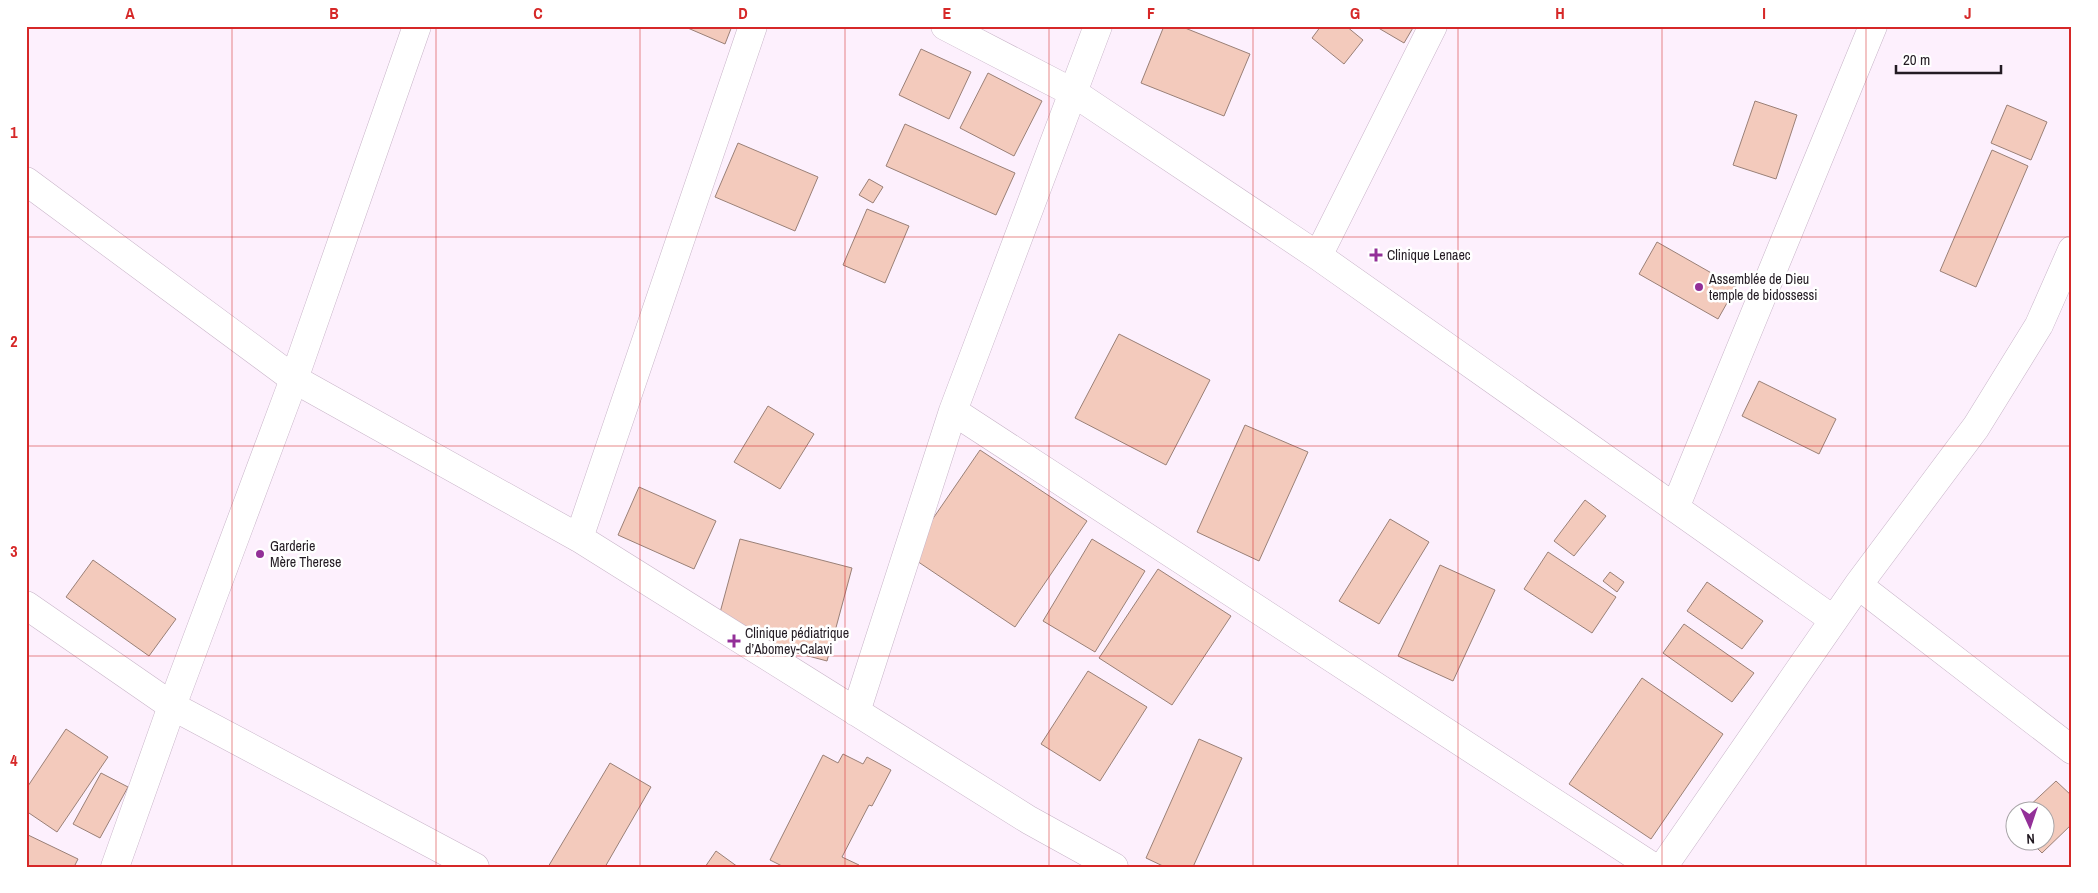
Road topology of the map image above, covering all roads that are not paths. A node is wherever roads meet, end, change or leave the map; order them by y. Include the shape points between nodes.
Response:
1 (417, 26) edge
2 (752, 26) edge
3 (945, 26) edge
4 (1098, 26) edge
5 (1433, 26) edge
6 (1873, 26) edge
7 (1074, 93) junction
8 (26, 181) edge
9 (2072, 250) edge
10 (1318, 256) junction
11 (294, 379) junction
12 (953, 411) junction
13 (1675, 508) junction
14 (579, 538) junction
15 (1858, 585) junction
16 (26, 604) edge
17 (1834, 620) junction
18 (172, 706) junction
19 (856, 712) junction
20 (2072, 750) edge
21 (116, 867) edge
22 (475, 867) edge
23 (1114, 867) edge
24 (1653, 867) edge
25 (1663, 867) edge

1 - 11 street
2 - 14 street
3 - 7 street
4 - 7 street
5 - 10 street
6 - 13 street
7 - 10 street
7 - 12 street
8 - 11 street
9 - 15 street via 2039,325 1976,426
10 - 13 street
11 - 14 street
11 - 18 street
12 - 19 street
12 - 24 street
13 - 17 street
14 - 19 street
15 - 17 street
15 - 20 street
16 - 18 street
17 - 25 street
18 - 21 street
18 - 22 street
19 - 23 street via 1029,820

